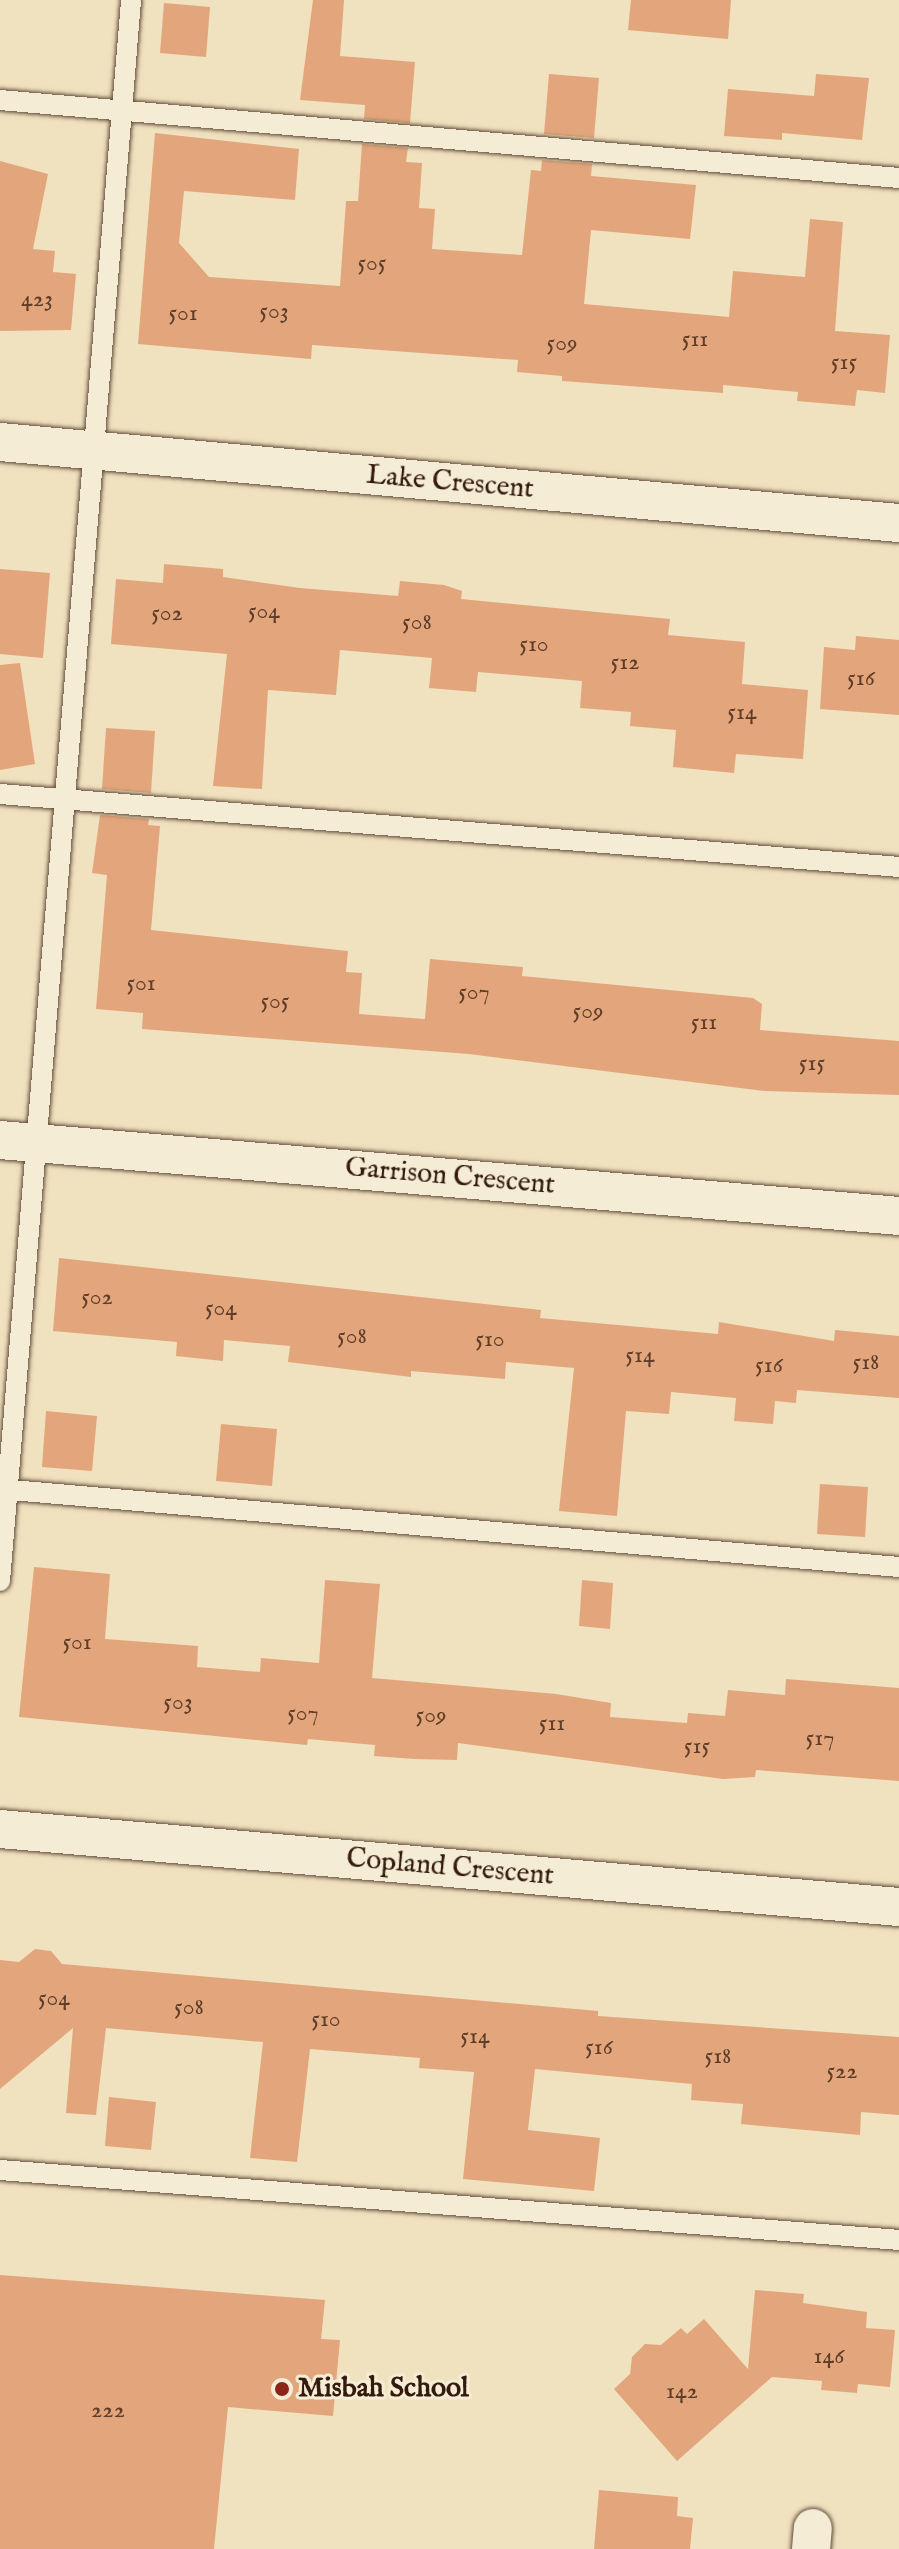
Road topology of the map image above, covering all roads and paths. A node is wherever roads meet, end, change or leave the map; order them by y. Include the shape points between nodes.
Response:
1 (131, 0) edge
2 (0, 100) edge
3 (120, 109) junction
4 (899, 178) edge
5 (0, 442) edge
6 (92, 451) junction
7 (899, 523) edge
8 (0, 794) edge
9 (63, 799) junction
10 (899, 867) edge
11 (18, 1141) edge
12 (899, 1216) edge
13 (4, 1489) edge
14 (899, 1567) edge
15 (0, 1581) edge
16 (0, 1829) edge
17 (899, 1907) edge
18 (0, 2170) edge
19 (899, 2240) edge

1 - 3 lane
2 - 3 lane
3 - 4 lane
3 - 6 lane
5 - 6 street, Lake Crescent
6 - 7 street, Lake Crescent
6 - 9 lane
8 - 9 lane
9 - 10 lane
9 - 11 lane
11 - 12 street, Garrison Crescent
11 - 13 lane
13 - 14 lane
13 - 15 lane
16 - 17 street, Copland Crescent
18 - 19 lane

